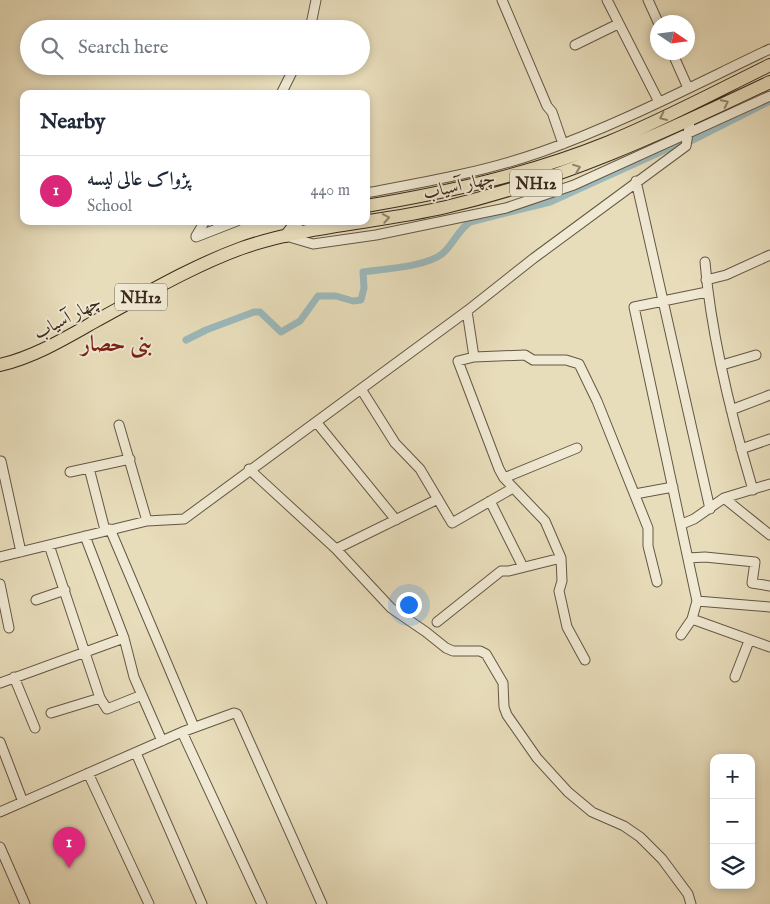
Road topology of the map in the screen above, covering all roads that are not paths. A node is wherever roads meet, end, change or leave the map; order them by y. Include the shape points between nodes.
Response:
1 (316, 0) edge
2 (502, 0) edge
3 (607, 0) edge
4 (648, 0) edge
5 (655, 15) edge
6 (312, 20) edge
7 (618, 24) junction
8 (575, 45) dead end
9 (770, 49) edge
10 (676, 60) edge
11 (770, 65) edge
12 (290, 75) edge
13 (770, 82) edge
14 (688, 88) junction
15 (283, 90) edge
16 (770, 96) edge
17 (659, 102) junction
18 (690, 121) junction
19 (687, 135) junction
20 (563, 144) junction
21 (636, 181) junction
22 (370, 192) edge
23 (370, 205) edge
24 (370, 221) edge
25 (203, 225) edge
26 (227, 225) edge
27 (295, 225) edge
28 (348, 225) edge
29 (286, 236) junction
30 (770, 256) edge
31 (705, 262) dead end
32 (706, 280) junction
33 (707, 292) junction
34 (662, 302) junction
35 (467, 312) junction
36 (756, 355) dead end
37 (474, 357) junction
38 (0, 365) edge
39 (722, 365) junction
40 (361, 388) junction
41 (770, 395) edge
42 (731, 410) junction
43 (317, 423) junction
44 (119, 425) dead end
45 (770, 439) edge
46 (577, 448) dead end
47 (741, 449) junction
48 (130, 459) junction
49 (1, 461) edge
50 (89, 468) junction
51 (249, 469) junction
52 (70, 472) dead end
53 (504, 478) junction
54 (770, 484) edge
55 (673, 487) junction
56 (514, 488) junction
57 (756, 489) junction
58 (635, 494) junction
59 (770, 495) edge
60 (724, 498) junction
61 (438, 499) junction
62 (490, 501) junction
63 (710, 509) junction
64 (396, 520) junction
65 (147, 521) junction
66 (682, 524) junction
67 (108, 530) junction
68 (770, 535) edge
69 (85, 536) junction
70 (49, 545) junction
71 (336, 549) junction
72 (21, 552) junction
73 (0, 556) edge
74 (561, 558) junction
75 (688, 558) junction
76 (523, 568) junction
77 (657, 582) dead end
78 (0, 584) edge
79 (770, 586) edge
80 (65, 590) junction
81 (36, 600) dead end
82 (698, 601) junction
83 (770, 607) edge
84 (692, 619) junction
85 (437, 622) dead end
86 (9, 628) dead end
87 (681, 635) dead end
88 (124, 638) junction
89 (749, 641) junction
90 (770, 647) edge
91 (86, 652) junction
92 (585, 660) dead end
93 (734, 677) dead end
94 (14, 678) junction
95 (0, 683) edge
96 (142, 695) junction
97 (100, 698) junction
98 (51, 713) dead end
99 (194, 727) junction
100 (35, 728) dead end
101 (182, 732) junction
102 (162, 741) junction
103 (0, 742) edge
104 (136, 753) junction
105 (88, 772) junction
106 (23, 802) junction
107 (0, 812) edge
108 (0, 847) edge
109 (25, 904) edge
110 (149, 904) edge
111 (202, 904) edge
112 (262, 904) edge
113 (322, 904) edge
114 (691, 904) edge

1 - 6 street
2 - 20 street
3 - 7 street
4 - 5 street
7 - 8 street
7 - 17 street
9 - 14 street
10 - 14 street
11 -> 23 highway, چهار آسیاب / NH12 via 609,142 513,176
12 - 15 street
18 -> 13 highway, چهار آسیاب / NH12
14 - 17 street
16 - 19 street
17 - 20 street
18 - 19 street
24 -> 18 highway, چهار آسیاب / NH12 via 443,208 521,188
19 - 21 street via 686,146
19 - 29 street via 574,186 506,208 376,235 314,244
20 - 22 street via 457,176
21 - 34 street
21 - 35 street
25 - 26 street via 196,237
27 - 29 highway
29 -> 28 highway, چهار آسیاب / NH12
29 - 38 highway, چهار آسیاب / NH12 via 244,247 204,263 36,353
30 - 32 street
31 - 32 street
32 - 33 street
33 - 34 street
33 - 39 street
34 - 55 street via 634,307
34 - 63 street
35 - 37 street
35 - 40 street
36 - 39 street
37 - 53 street via 458,361
37 - 58 street via 525,355 533,360 566,360 579,364
39 - 42 street
40 - 43 street
40 - 61 street via 395,444 420,469
41 - 42 street
42 - 47 street
43 - 51 street
43 - 64 street
44 - 48 street
45 - 47 street
46 - 53 street
47 - 57 street
48 - 50 street
48 - 65 street
49 - 72 street
50 - 52 street
50 - 67 street
51 - 65 street via 184,519
51 - 71 street
53 - 56 street
54 - 57 street
55 - 58 street
55 - 66 street
56 - 62 street
56 - 74 street via 545,521
57 - 59 street
57 - 60 street
58 - 77 street via 648,528 648,546
60 - 63 street
60 - 68 street
61 - 62 street via 452,523
61 - 64 street
62 - 76 street
63 - 66 street
64 - 71 street
65 - 67 street
66 - 75 street
67 - 69 street
67 - 99 street
69 - 70 street
69 - 88 street
70 - 72 street
70 - 80 street
71 - 114 street via 390,608 438,644 453,651 473,650 486,654 503,683 507,715 537,758 568,792 592,812 640,837 667,866 688,894
72 - 73 street
74 - 76 street
74 - 92 street via 559,591 563,609 568,627
75 - 79 street via 755,562 752,583
75 - 82 street
76 - 85 street via 501,571
78 - 86 street
80 - 81 street
80 - 91 street
82 - 83 street
82 - 84 street
84 - 87 street
84 - 89 street
88 - 91 street
88 - 96 street via 134,678
89 - 90 street
89 - 93 street
91 - 94 street
91 - 97 street
94 - 95 street
94 - 100 street
96 - 97 street via 107,709
96 - 102 street
97 - 98 street
99 - 101 street
99 - 113 street via 237,714
101 - 102 street
101 - 112 street
102 - 104 street
103 - 106 street
104 - 105 street
104 - 111 street
105 - 106 street
105 - 110 street
106 - 107 street
108 - 109 street

